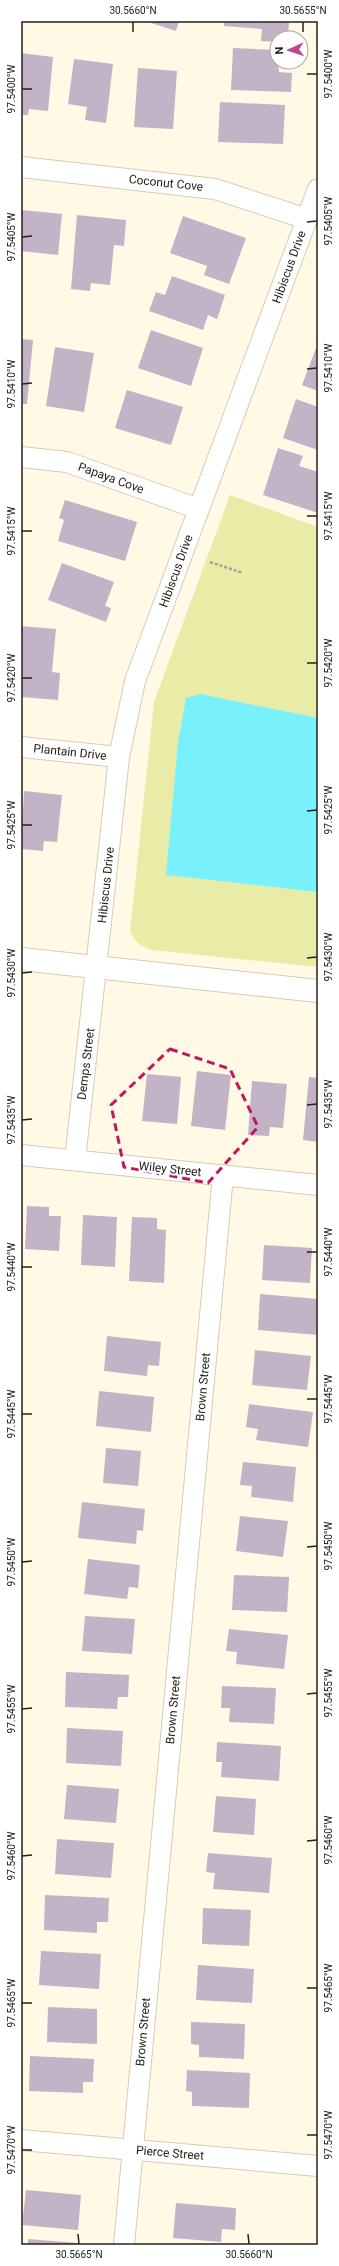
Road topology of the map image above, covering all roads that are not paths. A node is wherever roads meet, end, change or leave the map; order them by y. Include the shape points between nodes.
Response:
1 (21, 167) edge
2 (318, 189) edge
3 (307, 219) junction
4 (21, 456) edge
5 (199, 509) junction
6 (21, 748) edge
7 (119, 757) junction
8 (21, 959) edge
9 (97, 968) junction
10 (318, 991) edge
11 (21, 1155) edge
12 (75, 1160) junction
13 (223, 1175) junction
14 (318, 1185) edge
15 (21, 2140) edge
16 (132, 2150) junction
17 (318, 2166) edge
18 (124, 2245) edge

1 - 3 street, Coconut Cove via 215,188
2 - 3 street, Hibiscus Drive
3 - 5 street, Hibiscus Drive
4 - 5 street, Papaya Cove via 67,462
5 - 7 street, Hibiscus Drive via 135,681
6 - 7 street, Plantain Drive
7 - 9 street, Hibiscus Drive
8 - 9 main road
9 - 10 main road
9 - 12 street, Demps Street
11 - 12 street, Wiley Street
12 - 13 street, Wiley Street
13 - 14 street, Wiley Street
13 - 16 street, Brown Street
15 - 16 street, Pierce Street
16 - 17 street, Pierce Street
16 - 18 street, Brown Street

